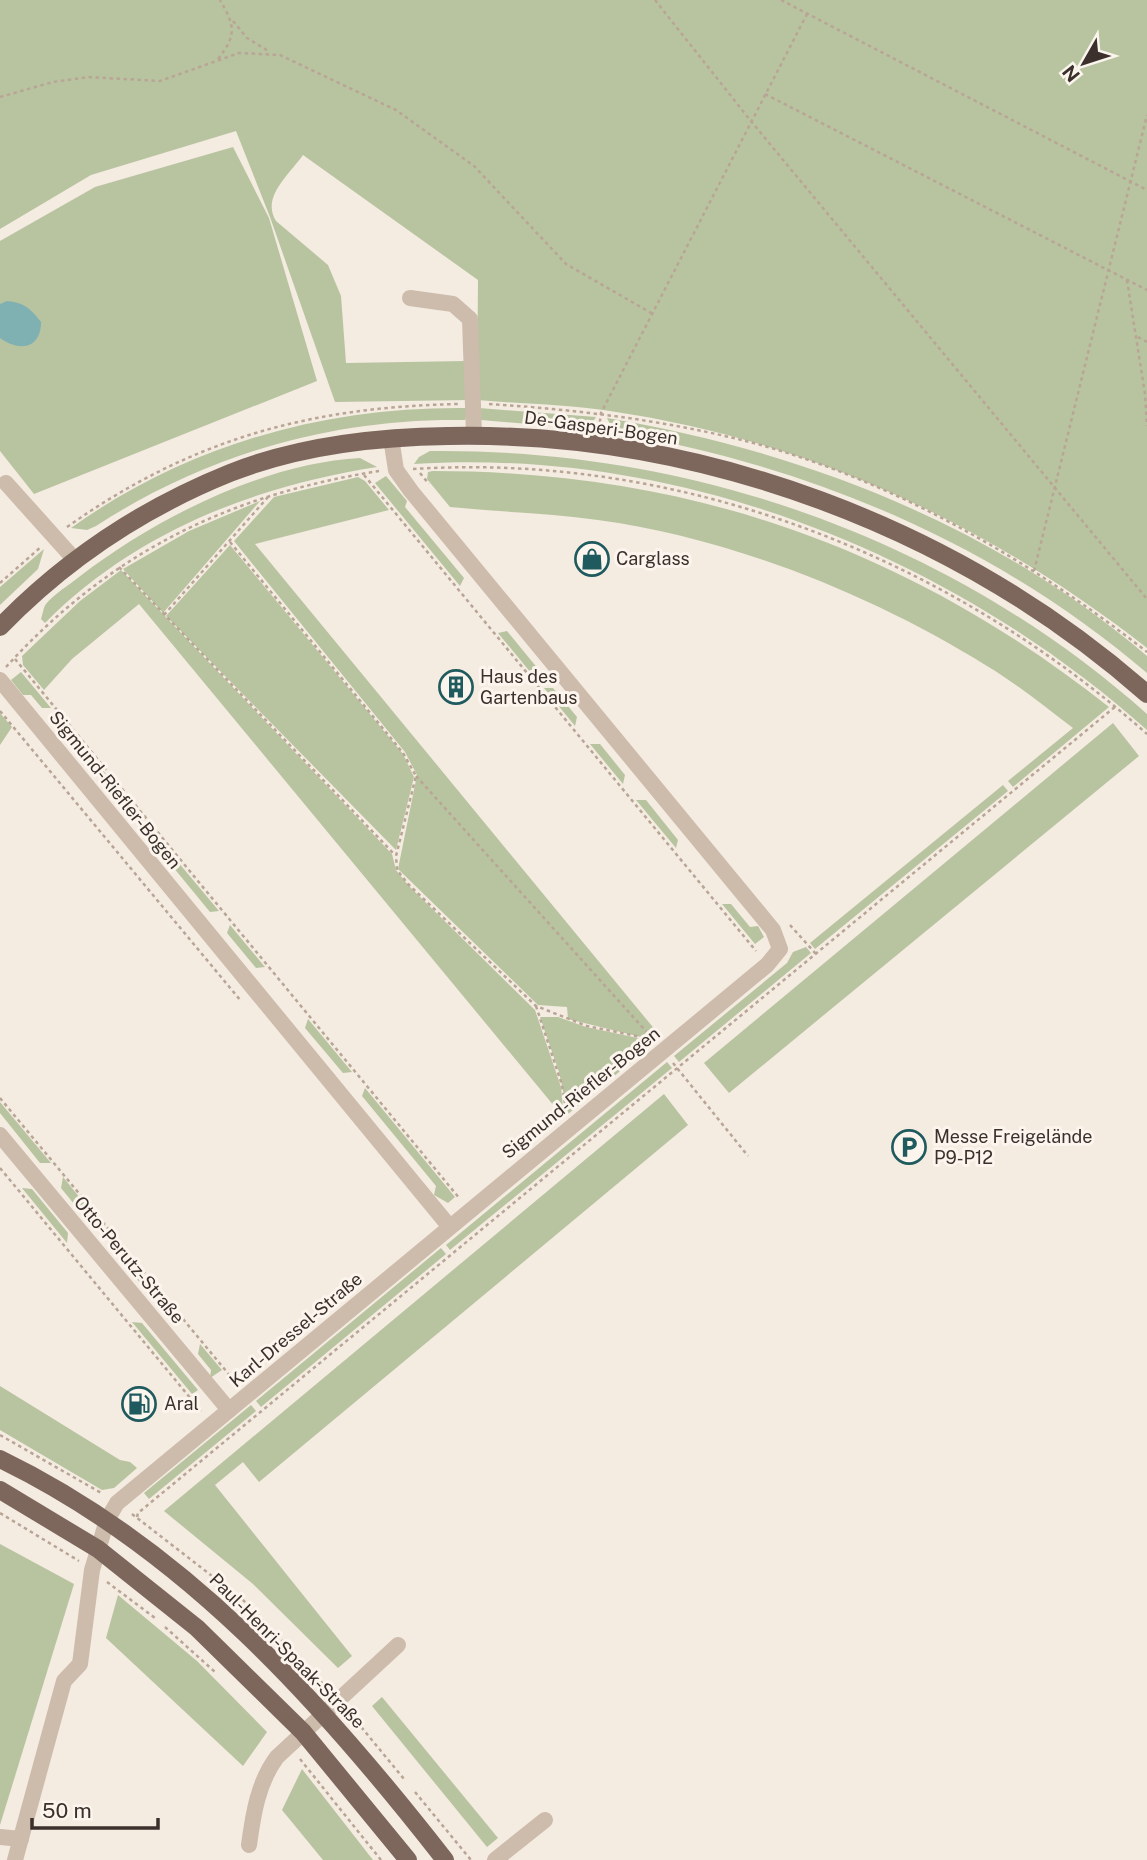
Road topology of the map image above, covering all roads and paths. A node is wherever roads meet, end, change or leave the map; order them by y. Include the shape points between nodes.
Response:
1 (220, 0) edge
2 (655, 0) edge
3 (781, 0) edge
4 (807, 14) junction
5 (233, 21) junction
6 (270, 52) junction
7 (216, 62) junction
8 (765, 94) junction
9 (0, 97) edge
10 (1147, 115) edge
11 (750, 120) junction
12 (1129, 182) junction
13 (1147, 190) edge
14 (1109, 271) junction
15 (1127, 280) junction
16 (1147, 290) edge
17 (410, 298) dead end
18 (653, 314) junction
19 (1138, 336) junction
20 (1147, 342) edge
21 (473, 404) junction
22 (601, 413) junction
23 (1147, 426) edge
24 (474, 435) junction
25 (391, 438) junction
26 (597, 445) junction
27 (396, 470) junction
28 (363, 474) junction
29 (6, 483) dead end
30 (1056, 489) junction
31 (270, 494) junction
32 (54, 536) junction
33 (230, 542) junction
34 (75, 560) junction
35 (119, 566) junction
36 (1034, 571) junction
37 (0, 583) edge
38 (1147, 598) edge
39 (164, 615) junction
40 (0, 627) edge
41 (1147, 652) edge
42 (14, 658) junction
43 (2, 675) edge
44 (1147, 694) edge
45 (1115, 706) junction
46 (0, 710) edge
47 (1147, 734) edge
48 (416, 776) junction
49 (396, 856) junction
50 (800, 937) dead end
51 (816, 954) junction
52 (767, 965) junction
53 (245, 1006) dead end
54 (536, 1006) junction
55 (658, 1045) junction
56 (678, 1069) junction
57 (0, 1098) edge
58 (569, 1128) junction
59 (0, 1135) edge
60 (748, 1156) dead end
61 (0, 1168) edge
62 (469, 1210) junction
63 (449, 1226) junction
64 (246, 1396) junction
65 (229, 1410) junction
66 (212, 1424) junction
67 (0, 1459) edge
68 (0, 1490) edge
69 (0, 1513) edge
70 (137, 1517) dead end
71 (107, 1520) junction
72 (97, 1549) junction
73 (92, 1570) junction
74 (398, 1645) dead end
75 (220, 1677) dead end
76 (325, 1713) junction
77 (303, 1732) junction
78 (290, 1746) junction
79 (545, 1820) dead end
80 (0, 1836) edge
81 (21, 1839) junction
82 (249, 1845) dead end
83 (15, 1860) edge
84 (381, 1860) edge
85 (408, 1860) edge
86 (445, 1860) edge
87 (495, 1860) edge

1 - 5 path
2 - 11 path
3 - 4 path
4 - 8 path
4 - 12 path
5 - 6 path via 247,38
5 - 7 path via 228,46
6 - 7 path via 239,53
6 - 18 path via 396,110 474,166 566,264
7 - 9 path via 160,81 88,77
8 - 11 path
8 - 14 path
10 - 12 path
11 - 18 path
11 - 30 path
12 - 13 path
12 - 14 path
14 - 15 path
14 - 30 path
15 - 16 path
15 - 19 path
17 - 21 street via 453,304 470,319
18 - 22 path
19 - 20 path
19 - 23 path
21 - 22 path
21 - 24 street
21 - 32 path via 336,413 242,437 141,480
22 - 26 path
22 - 36 path via 762,446 840,473 943,519
24 - 25 main road, De-Gasperi-Bogen
24 - 26 main road, De-Gasperi-Bogen
25 - 27 street
25 - 34 main road, De-Gasperi-Bogen via 343,444 233,472 152,509
26 - 44 main road, De-Gasperi-Bogen via 735,473 810,496 898,532 968,568 1050,619
27 - 28 path
27 - 45 path via 496,467 612,478 789,522 873,555 952,594 1011,629
27 - 52 street via 773,930 780,949
28 - 31 path
28 - 52 path
29 - 32 street
30 - 36 path
30 - 38 path
31 - 33 path
31 - 35 path via 188,526
32 - 34 street
32 - 37 path
33 - 39 path
33 - 48 path via 404,753
34 - 40 main road, De-Gasperi-Bogen
35 - 39 path
35 - 42 path via 47,623
36 - 41 path
39 - 49 path
42 - 43 path
42 - 62 path
43 - 63 street, Sigmund-Riefler-Bogen
45 - 47 path
45 - 51 path
46 - 53 path
48 - 49 path
48 - 55 path
49 - 54 path via 397,870 408,884
50 - 51 path
51 - 56 path
52 - 55 street, Sigmund-Riefler-Bogen
54 - 55 path via 587,1026
54 - 58 path via 562,1085
55 - 56 path
55 - 58 street, Sigmund-Riefler-Bogen
56 - 60 path
56 - 70 path
57 - 64 path
58 - 62 street, Sigmund-Riefler-Bogen
59 - 65 street, Otto-Perutz-Straße
61 - 66 path
62 - 63 street, Sigmund-Riefler-Bogen
63 - 64 street, Karl-Dressel-Straße
64 - 65 street, Karl-Dressel-Straße
65 - 66 street, Karl-Dressel-Straße
66 - 71 street, Karl-Dressel-Straße via 117,1503
67 - 71 main road, Paul-Henri-Spaak-Straße
68 - 72 main road
69 - 73 path
71 - 72 street
71 - 76 main road, Paul-Henri-Spaak-Straße via 219,1607
72 - 73 street
72 - 77 main road via 197,1628
73 - 75 path
73 - 81 street via 80,1664 64,1681
74 - 76 street
76 - 77 street
76 - 86 main road, Paul-Henri-Spaak-Straße
77 - 78 street
77 - 85 main road
78 - 82 street via 269,1768
78 - 84 path
79 - 87 street
80 - 81 street
81 - 83 street

